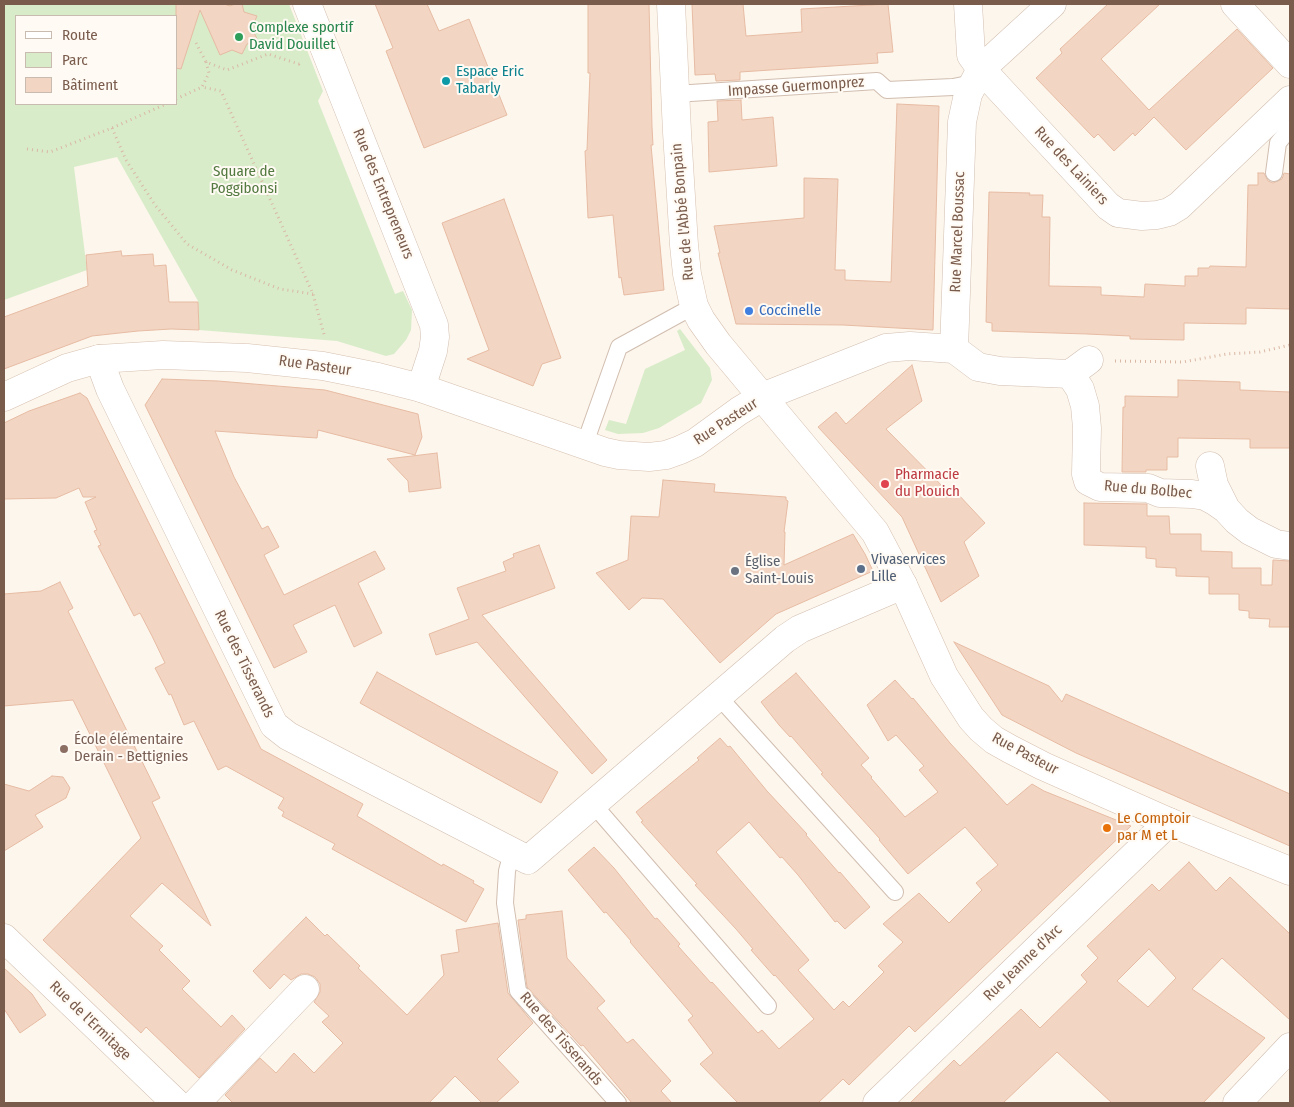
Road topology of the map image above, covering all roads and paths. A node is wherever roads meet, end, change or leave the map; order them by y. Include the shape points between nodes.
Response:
1 (307, 4) edge
2 (671, 4) edge
3 (968, 4) edge
4 (1052, 4) edge
5 (1235, 4) edge
6 (319, 32) junction
7 (196, 43) dead end
8 (206, 62) junction
9 (1290, 64) edge
10 (977, 76) junction
11 (202, 87) junction
12 (675, 94) junction
13 (178, 98) edge
14 (1290, 100) edge
15 (164, 105) edge
16 (112, 128) junction
17 (1290, 128) edge
18 (27, 149) dead end
19 (1274, 173) dead end
20 (312, 294) junction
21 (694, 306) junction
22 (1290, 345) edge
23 (954, 349) junction
24 (99, 358) junction
25 (323, 366) junction
26 (1079, 367) junction
27 (421, 388) junction
28 (4, 397) edge
29 (762, 397) junction
30 (584, 446) junction
31 (1210, 466) dead end
32 (1226, 509) junction
33 (1290, 546) edge
34 (903, 585) junction
35 (718, 696) junction
36 (593, 804) junction
37 (1169, 822) junction
38 (512, 852) junction
39 (1290, 871) edge
40 (896, 892) dead end
41 (4, 938) edge
42 (305, 989) dead end
43 (768, 1006) dead end
44 (1290, 1047) edge
45 (176, 1103) edge
46 (196, 1103) edge
47 (618, 1103) edge
48 (877, 1103) edge
49 (1237, 1103) edge

1 - 6 street, Rue des Entrepreneurs
2 - 12 street, Rue de l'Abbé Bonpain
3 - 10 street, Rue des Lainiers via 971,55
4 - 10 street, Rue Marcel Boussac
5 - 9 street
6 - 8 path via 299,64 268,54 227,70
6 - 27 street, Rue des Entrepreneurs via 434,324 433,351
7 - 8 path
8 - 11 path via 209,73
10 - 12 lane, Impasse Guermonprez via 953,87 887,90 877,81
10 - 14 street, Rue des Lainiers via 1108,206 1118,213 1142,216 1169,212 1179,206
10 - 23 street, Rue Marcel Boussac via 968,94 962,122
11 - 13 path
11 - 20 path via 221,91
12 - 21 street, Rue de l'Abbé Bonpain via 687,274
15 - 16 path
16 - 18 path via 50,152
16 - 20 path via 126,160 155,206 187,244 232,270 280,290
17 - 19 lane via 1278,143
20 - 25 path via 326,340
21 - 29 street, Rue de l'Abbé Bonpain via 710,334
21 - 30 lane via 619,347
22 - 26 path via 1183,362
23 - 26 street via 978,367 989,370
23 - 29 street via 886,348
24 - 25 street, Rue Pasteur via 186,355
24 - 28 street, Rue Pasteur via 53,374
24 - 38 street, Rue des Tisserands via 110,389 274,725 288,736
25 - 27 street, Rue Pasteur
26 - 32 street, Rue du Bolbec via 1087,428 1088,481 1100,487 1148,488 1160,493 1192,494
27 - 30 street, Rue Pasteur
29 - 30 street, Rue Pasteur via 695,443 666,455 619,455
29 - 34 street, Rue Pasteur via 875,532
31 - 32 street, Rue du Bolbec via 1214,485
32 - 33 street, Rue du Bolbec via 1250,532 1276,544
34 - 35 street, Rue des Tisserands via 800,629
34 - 37 street, Rue Pasteur via 944,676 981,729 1010,750
35 - 36 street, Rue des Tisserands
35 - 40 lane
36 - 38 street, Rue des Tisserands via 528,860
36 - 43 lane
37 - 39 street, Rue Pasteur
37 - 48 street, Rue Jeanne d'Arc
38 - 47 lane, Rue des Tisserands via 505,903 518,991
41 - 45 street, Rue de l'Ermitage
42 - 46 street
44 - 49 street

